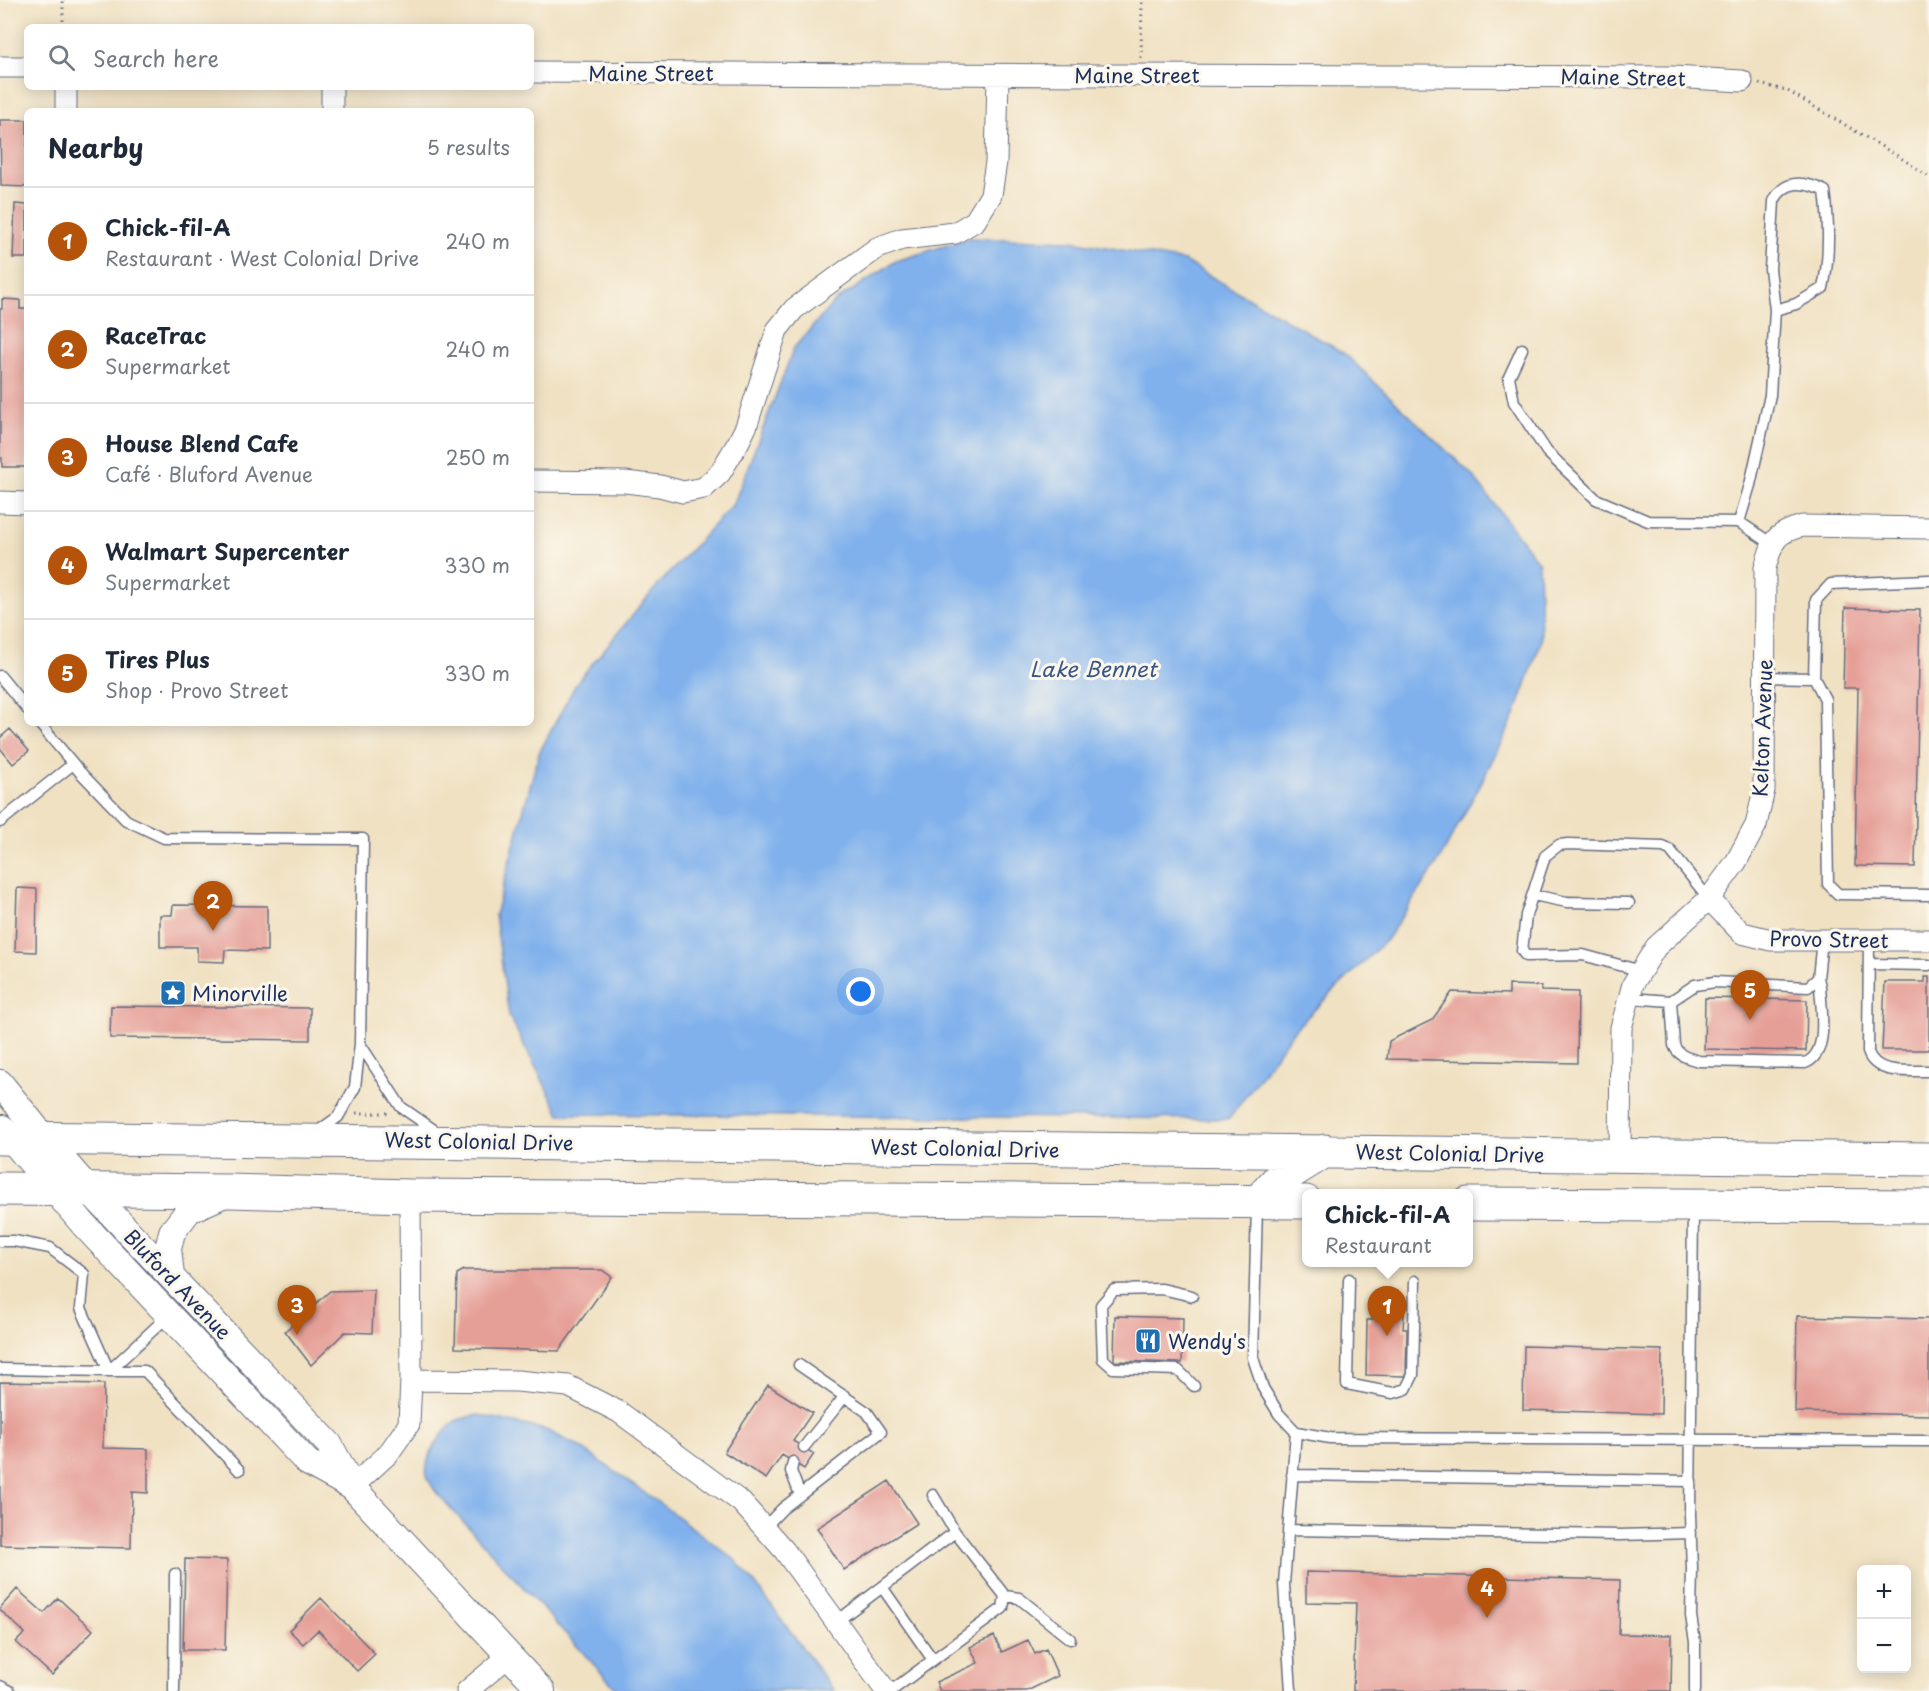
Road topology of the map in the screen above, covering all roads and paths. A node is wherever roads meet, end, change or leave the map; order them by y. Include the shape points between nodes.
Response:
1 (63, 0) edge
2 (1142, 0) edge
3 (63, 24) edge
4 (0, 67) edge
5 (24, 67) edge
6 (534, 72) edge
7 (1141, 74) junction
8 (998, 76) junction
9 (1742, 81) joint
10 (66, 90) edge
11 (332, 90) edge
12 (66, 108) edge
13 (332, 108) edge
14 (1929, 177) edge
15 (1775, 310) junction
16 (1522, 349) dead end
17 (534, 481) edge
18 (0, 502) edge
19 (24, 503) edge
20 (1739, 522) junction
21 (1929, 528) edge
22 (1772, 544) junction
23 (1929, 580) edge
24 (0, 676) edge
25 (1764, 677) junction
26 (1814, 678) junction
27 (24, 705) edge
28 (41, 726) edge
29 (73, 764) junction
30 (0, 822) edge
31 (1533, 895) junction
32 (1929, 895) edge
33 (1709, 899) junction
34 (1629, 903) dead end
35 (1822, 940) junction
36 (1869, 940) junction
37 (1929, 940) edge
38 (1869, 964) junction
39 (1929, 965) edge
40 (1641, 971) junction
41 (1818, 978) junction
42 (1629, 998) junction
43 (1671, 1001) junction
44 (360, 1044) junction
45 (1929, 1071) edge
46 (0, 1083) edge
47 (354, 1113) dead end
48 (395, 1113) dead end
49 (3, 1134) edge
50 (44, 1138) junction
51 (306, 1140) junction
52 (470, 1140) junction
53 (1325, 1151) junction
54 (1620, 1156) junction
55 (1929, 1158) edge
56 (0, 1189) edge
57 (53, 1190) junction
58 (89, 1190) junction
59 (230, 1191) junction
60 (410, 1196) junction
61 (1258, 1202) junction
62 (1302, 1202) edge
63 (1473, 1204) edge
64 (1693, 1206) junction
65 (1929, 1206) edge
66 (0, 1241) edge
67 (171, 1276) junction
68 (1349, 1279) dead end
69 (1415, 1281) dead end
70 (1192, 1296) dead end
71 (170, 1315) junction
72 (799, 1365) dead end
73 (0, 1369) edge
74 (109, 1371) junction
75 (411, 1380) junction
76 (1194, 1386) dead end
77 (845, 1396) junction
78 (1296, 1432) junction
79 (1692, 1440) junction
80 (1929, 1441) edge
81 (804, 1447) dead end
82 (793, 1462) dead end
83 (239, 1470) dead end
84 (1292, 1475) junction
85 (1691, 1481) junction
86 (352, 1487) junction
87 (800, 1495) junction
88 (933, 1495) dead end
89 (764, 1528) junction
90 (1288, 1530) junction
91 (955, 1532) junction
92 (1691, 1533) junction
93 (175, 1574) dead end
94 (882, 1587) junction
95 (1005, 1596) junction
96 (836, 1622) junction
97 (1070, 1639) dead end
98 (508, 1656) junction
99 (933, 1660) junction
100 (0, 1686) edge
101 (10, 1691) edge
102 (174, 1691) edge
103 (467, 1691) edge
104 (542, 1691) edge
105 (889, 1691) edge
106 (1291, 1691) edge
107 (1695, 1691) edge

1 - 3 path
2 - 7 path
4 - 5 street
6 - 8 street, Maine Street
7 - 8 street, Maine Street
7 - 9 street, Maine Street via 1661,76
8 - 17 street via 996,162 991,195 975,221 955,233 902,239 877,248 794,309 777,330 746,428 720,473 704,488 682,492 625,482
9 - 14 path via 1786,90
10 - 12 street
11 - 13 street
15 - 15 lane via 1770,269 1774,201 1779,191 1808,183 1825,191 1828,217 1823,288 1796,304
15 - 20 lane via 1770,394
16 - 20 lane via 1509,377 1514,402 1547,452 1596,499 1648,521
18 - 19 street
20 - 22 lane
21 - 22 street via 1802,526 1784,531
22 - 25 street, Kelton Avenue via 1765,568
23 - 26 lane via 1831,584 1816,600
24 - 27 lane
25 - 26 lane
25 - 33 street, Kelton Avenue via 1764,790 1756,825
26 - 32 lane via 1825,699 1828,884 1838,894
28 - 29 lane
29 - 30 lane
29 - 44 lane via 126,820 164,838 363,838
31 - 33 lane via 1545,856 1559,845 1627,845 1670,850
31 - 34 lane via 1567,902
31 - 40 lane via 1526,915 1523,954 1583,955
33 - 35 street, Provo Street via 1742,933 1771,940
33 - 40 street, Kelton Avenue via 1656,947
35 - 36 street, Provo Street
35 - 41 lane
36 - 37 street, Provo Street
36 - 38 lane
38 - 39 lane
38 - 45 lane via 1870,1057 1888,1069
40 - 42 street, Kelton Avenue
41 - 43 lane via 1808,987 1715,982 1695,985
41 - 43 lane via 1821,1047 1812,1061 1805,1063 1688,1058 1676,1051 1674,1045
42 - 43 lane
42 - 54 street, Kelton Avenue via 1621,1028
44 - 51 lane via 355,1087 338,1117
44 - 52 lane via 401,1107 440,1134
46 - 50 street, Bluford Avenue
47 - 48 path
49 - 50 highway, West Colonial Drive
49 - 57 street, Bluford Avenue
50 - 51 highway, West Colonial Drive
50 - 58 street, Bluford Avenue
51 - 52 highway, West Colonial Drive
52 - 53 highway, West Colonial Drive
53 - 54 highway, West Colonial Drive
53 - 61 highway via 1277,1181
54 - 55 highway, West Colonial Drive
56 - 57 highway
57 - 58 highway
57 - 71 street, Bluford Avenue
58 - 59 highway
58 - 67 street, Bluford Avenue
59 - 60 highway
59 - 67 street via 189,1210 172,1232 168,1249
60 - 61 highway
60 - 75 street
61 - 62 highway
61 - 78 lane via 1253,1358 1263,1388
63 - 64 highway
64 - 65 highway
64 - 79 lane
66 - 74 lane via 50,1248 84,1274 81,1308
67 - 86 street, Bluford Avenue via 328,1444
68 - 69 lane via 1347,1384 1393,1394 1406,1389 1413,1375
70 - 76 lane via 1162,1289 1114,1290 1101,1305 1104,1359 1113,1368 1178,1370
71 - 74 lane
71 - 86 street, Bluford Avenue via 307,1462
72 - 77 lane
73 - 74 lane
74 - 83 lane via 145,1371
75 - 86 street via 409,1424 388,1454
75 - 89 street via 517,1381 568,1386 619,1412 741,1503
77 - 81 lane
77 - 87 lane via 867,1412 880,1432
78 - 79 lane via 1330,1438
78 - 84 lane
79 - 80 lane
79 - 85 lane
82 - 87 lane via 791,1471
84 - 85 lane
84 - 90 lane
85 - 92 lane
86 - 98 street, Bluford Avenue
87 - 89 lane
88 - 91 lane
89 - 96 street
90 - 92 lane
90 - 106 lane via 1284,1584
91 - 94 lane
91 - 95 lane
92 - 107 lane
93 - 102 lane
94 - 96 lane
94 - 99 lane
95 - 97 lane via 1018,1598
95 - 99 lane via 1003,1608
96 - 105 street
98 - 103 street
98 - 104 street, Bluford Avenue
99 - 105 lane
100 - 101 lane

